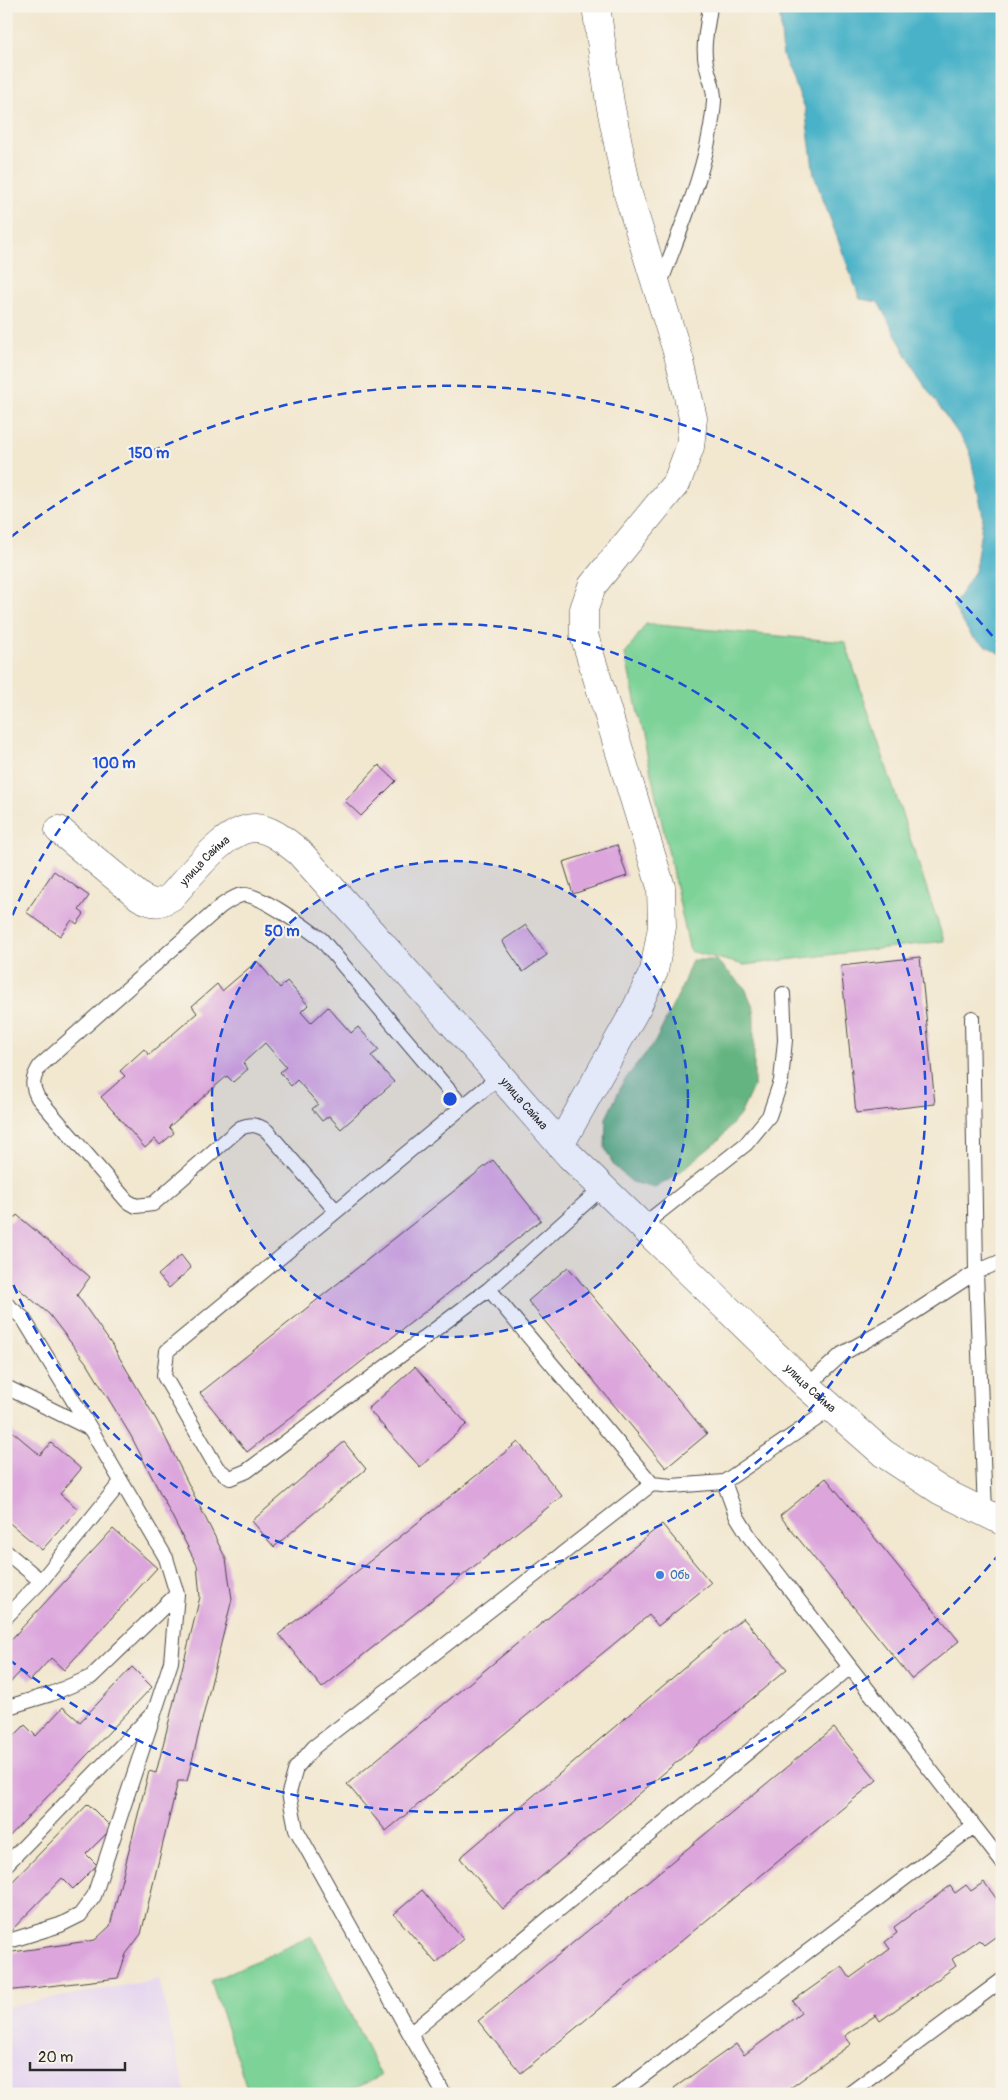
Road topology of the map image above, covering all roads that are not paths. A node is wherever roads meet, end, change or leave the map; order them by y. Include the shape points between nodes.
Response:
1 (596, 6) edge
2 (710, 6) edge
3 (658, 290) junction
4 (59, 830) dead end
5 (783, 994) dead end
6 (972, 1018) dead end
7 (500, 1076) junction
8 (463, 1107) junction
9 (560, 1144) junction
10 (602, 1188) junction
11 (336, 1211) junction
12 (642, 1226) junction
13 (1002, 1261) edge
14 (976, 1272) junction
15 (489, 1289) junction
16 (6, 1304) edge
17 (807, 1386) junction
18 (6, 1387) edge
19 (831, 1409) junction
20 (90, 1428) junction
21 (121, 1482) junction
22 (724, 1482) junction
23 (652, 1484) junction
24 (993, 1517) edge
25 (6, 1552) edge
26 (41, 1581) junction
27 (177, 1594) junction
28 (6, 1617) edge
29 (850, 1667) junction
30 (6, 1709) edge
31 (154, 1712) junction
32 (974, 1826) junction
33 (1002, 1862) edge
34 (6, 1865) edge
35 (6, 1942) edge
36 (1002, 1980) edge
37 (410, 2034) junction
38 (444, 2094) edge
39 (619, 2094) edge
40 (849, 2094) edge

1 - 3 street via 628,194
2 - 3 lane via 705,62 714,99 711,126 700,174
3 - 9 street via 693,418 690,447 677,482 592,586 584,609 584,636 661,887 662,927 654,971
4 - 7 street, улица Сайма via 140,897 153,904 171,897 223,841 237,832 255,828 282,838 299,852
5 - 12 lane via 781,1081 769,1116 746,1144
6 - 14 lane
7 - 8 lane
7 - 9 street, улица Сайма
8 - 11 lane
8 - 11 lane via 321,939 255,897 243,894 221,906 40,1066 33,1078 38,1098 128,1201 136,1206 153,1204 240,1128 258,1125 267,1131
9 - 10 street, улица Сайма
10 - 12 street, улица Сайма
10 - 15 lane
11 - 15 lane via 167,1351 164,1376 217,1468 230,1478 247,1472
12 - 17 street, улица Сайма
13 - 14 lane
14 - 17 lane via 901,1322 842,1354
14 - 24 lane
15 - 23 lane
16 - 20 lane via 24,1318
17 - 19 street, улица Сайма
18 - 20 lane
19 - 22 lane
19 - 24 street, улица Сайма via 882,1453 941,1491
20 - 21 lane
21 - 26 lane
21 - 27 lane via 166,1558
22 - 23 lane via 672,1486
22 - 29 lane via 748,1536
23 - 37 lane via 314,1747 296,1768 289,1793 296,1829
25 - 26 lane
26 - 28 lane
27 - 30 lane via 91,1677
27 - 31 lane via 171,1662
29 - 32 lane
29 - 37 lane
31 - 34 lane
31 - 35 lane via 94,1896 80,1915 60,1925
32 - 33 lane
32 - 39 lane
36 - 40 lane
37 - 38 lane

